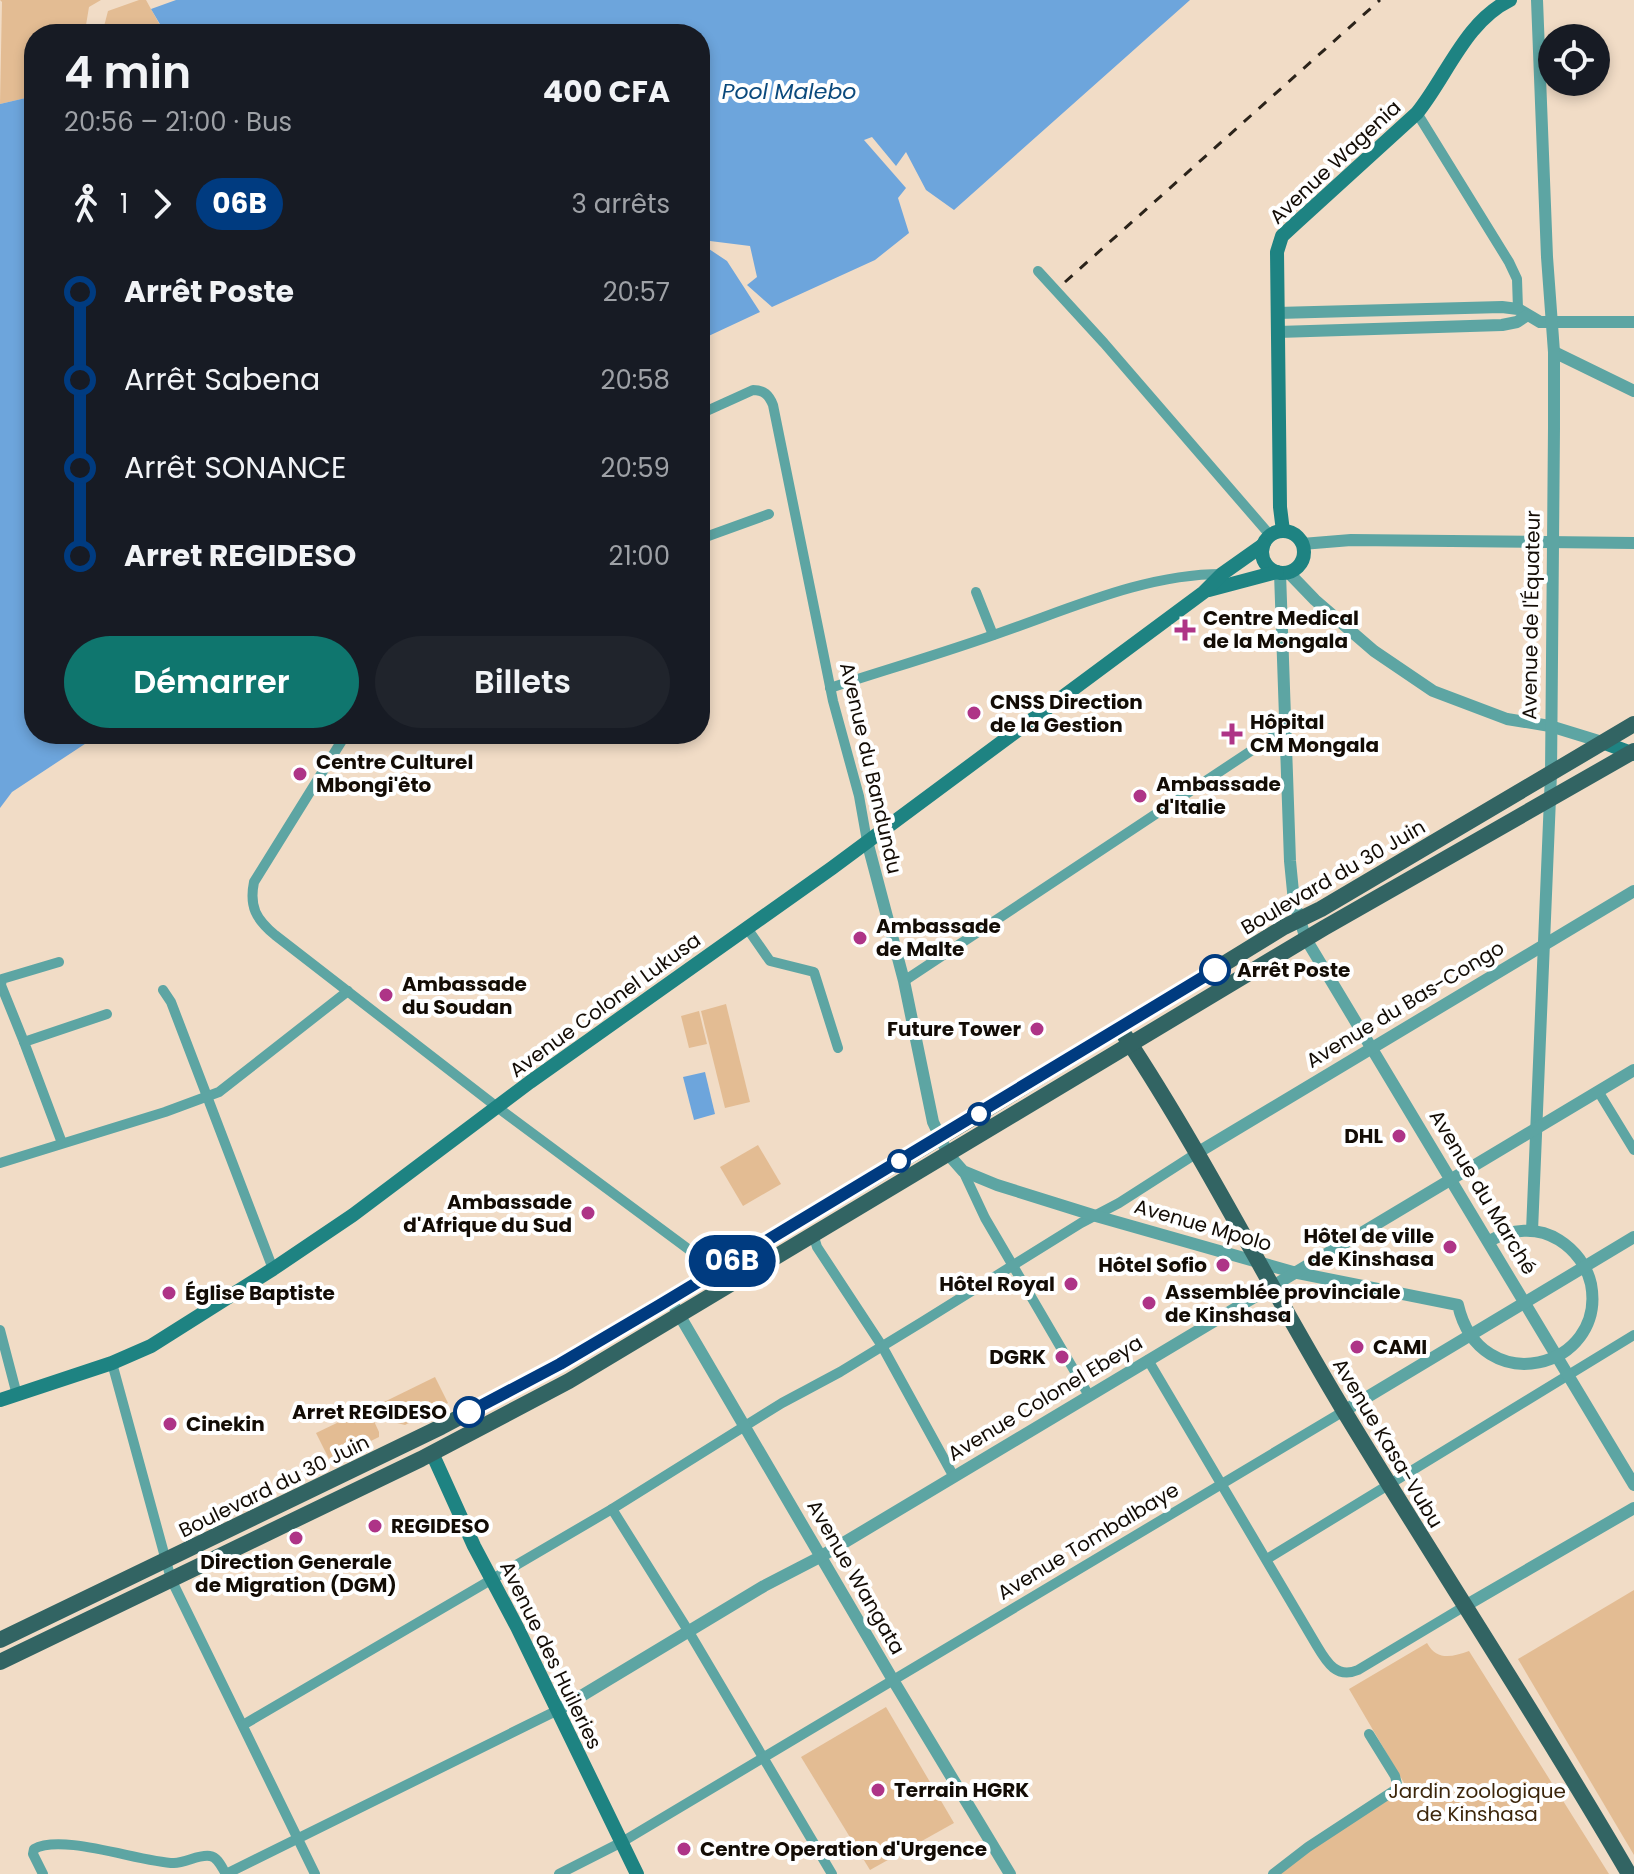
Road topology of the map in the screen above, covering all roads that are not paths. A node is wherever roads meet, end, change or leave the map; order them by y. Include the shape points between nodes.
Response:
1 (1510, 0) edge
2 (1537, 0) edge
3 (1417, 113) junction
4 (1038, 271) dead end
5 (1522, 312) junction
6 (1277, 313) junction
7 (1553, 322) junction
8 (1634, 322) edge
9 (1278, 332) junction
10 (1554, 352) junction
11 (1634, 391) edge
12 (710, 409) edge
13 (769, 514) dead end
14 (710, 535) edge
15 (1272, 537) junction
16 (1634, 543) edge
17 (1302, 544) junction
18 (1552, 544) junction
19 (1282, 573) junction
20 (1222, 574) junction
21 (976, 592) dead end
22 (1204, 592) junction
23 (993, 635) junction
24 (830, 688) junction
25 (1634, 724) edge
26 (1550, 726) junction
27 (1284, 729) junction
28 (1602, 742) junction
29 (340, 744) edge
30 (1633, 756) edge
31 (1551, 774) junction
32 (1550, 797) junction
33 (867, 841) junction
34 (1634, 891) edge
35 (1298, 920) junction
36 (747, 928) junction
37 (1306, 939) junction
38 (1544, 944) junction
39 (59, 962) dead end
40 (904, 981) junction
41 (163, 990) dead end
42 (348, 991) junction
43 (107, 1014) dead end
44 (1120, 1028) junction
45 (24, 1042) junction
46 (1131, 1044) junction
47 (1372, 1047) junction
48 (838, 1048) dead end
49 (1634, 1070) edge
50 (1598, 1091) junction
51 (206, 1098) junction
52 (497, 1107) junction
53 (1536, 1129) junction
54 (939, 1138) junction
55 (62, 1143) junction
56 (1634, 1150) edge
57 (1197, 1153) junction
58 (948, 1154) junction
59 (0, 1163) edge
60 (963, 1171) junction
61 (1450, 1181) junction
62 (1096, 1216) junction
63 (1532, 1231) junction
64 (813, 1234) junction
65 (1634, 1237) edge
66 (1489, 1241) junction
67 (1259, 1262) junction
68 (1011, 1264) junction
69 (1585, 1266) junction
70 (273, 1269) junction
71 (714, 1272) junction
72 (1293, 1272) junction
73 (1272, 1285) junction
74 (724, 1289) junction
75 (670, 1299) junction
76 (1525, 1300) junction
77 (680, 1315) junction
78 (0, 1330) edge
79 (1468, 1334) junction
80 (1634, 1335) edge
81 (882, 1346) junction
82 (1557, 1356) junction
83 (1148, 1360) junction
84 (112, 1363) junction
85 (1568, 1374) junction
86 (1088, 1394) junction
87 (17, 1395) junction
88 (0, 1400) edge
89 (1344, 1411) junction
90 (743, 1427) junction
91 (432, 1453) junction
92 (954, 1477) junction
93 (1224, 1484) junction
94 (1388, 1485) junction
95 (1634, 1485) edge
96 (1634, 1508) edge
97 (612, 1509) junction
98 (820, 1557) junction
99 (1267, 1559) junction
100 (166, 1561) junction
101 (491, 1577) junction
102 (171, 1579) junction
103 (1465, 1606) junction
104 (689, 1632) junction
105 (0, 1640) edge
106 (0, 1662) edge
107 (893, 1680) junction
108 (558, 1710) junction
109 (243, 1725) junction
110 (1369, 1734) dead end
111 (764, 1757) junction
112 (298, 1837) junction
113 (622, 1842) junction
114 (43, 1874) edge
115 (226, 1874) edge
116 (315, 1874) edge
117 (559, 1874) edge
118 (637, 1874) edge
119 (832, 1874) edge
120 (1010, 1874) edge
121 (1273, 1874) edge
122 (1629, 1874) edge

1 - 3 main road, Avenue Wagenia via 1475,30
2 - 7 street, Avenue de l'Équateur
3 - 5 street via 1509,262
3 - 6 main road, Avenue Wagenia via 1282,236
4 - 15 street
5 - 6 street via 1502,307
5 - 7 street
5 - 9 street via 1517,322 1502,325
6 - 9 main road, Avenue Wagenia
7 - 8 street
7 - 10 street, Avenue de l'Équateur
9 - 15 main road, Avenue Wagenia via 1280,507
10 - 11 street
10 - 18 street, Avenue de l'Équateur
12 - 24 street, Avenue du Bandundu via 753,390 767,394 773,405
13 - 14 street
15 - 17 main road via 1295,535
15 - 19 main road via 1264,562
15 - 20 main road, Avenue Colonel Lukusa
16 - 18 street
17 - 18 street
17 - 19 main road via 1300,564
18 - 26 street, Avenue de l'Équateur
19 - 22 main road, Avenue Colonel Lukusa
19 - 26 street via 1374,651 1433,691 1507,719
19 - 27 street, Avenue du Marché
20 - 22 main road, Avenue Colonel Lukusa
20 - 23 street via 1171,578 1122,591
21 - 23 street
22 - 33 main road, Avenue Colonel Lukusa
23 - 24 street
24 - 33 street, Avenue du Bandundu
25 - 28 main road, Boulevard du 30 Juin
26 - 28 street
26 - 31 street, Avenue de l'Équateur
27 - 35 street, Avenue du Marché
27 - 40 street
28 - 30 main road
28 - 31 main road, Boulevard du 30 Juin
29 - 42 street via 254,882 252,904 264,925
30 - 32 main road, Boulevard du 30 Juin
31 - 32 street, Avenue de l'Équateur
31 - 35 main road, Boulevard du 30 Juin
32 - 37 main road, Boulevard du 30 Juin
32 - 38 street, Avenue de l'Équateur
33 - 36 main road, Avenue Colonel Lukusa
33 - 40 street, Avenue du Bandundu
34 - 38 street, Avenue du Bas-Congo
35 - 37 street, Avenue du Marché
35 - 44 main road, Boulevard du 30 Juin
36 - 48 street via 770,961 814,972
36 - 52 main road, Avenue Colonel Lukusa
37 - 46 main road, Boulevard du 30 Juin
37 - 47 street, Avenue du Marché
38 - 47 street, Avenue du Bas-Congo
38 - 53 street, Avenue de l'Équateur
39 - 45 street via 2,979
40 - 54 street, Avenue du Bandundu
41 - 51 street
42 - 51 street via 234,1082
42 - 52 street
43 - 45 street
44 - 46 main road, Avenue Kasa-Vubu
44 - 54 main road, Boulevard du 30 Juin
45 - 55 street
46 - 57 main road, Avenue Kasa-Vubu
46 - 58 main road, Boulevard du 30 Juin
47 - 57 street, Avenue du Bas-Congo
47 - 61 street, Avenue du Marché
49 - 50 street, Avenue Colonel Ebeya
50 - 53 street, Avenue Colonel Ebeya
50 - 56 street
51 - 55 street
51 - 70 street
52 - 70 main road, Avenue Colonel Lukusa
52 - 71 street
53 - 61 street, Avenue Colonel Ebeya
53 - 63 street, Avenue de l'Équateur
54 - 58 street, Avenue du Bandundu
54 - 71 main road, Boulevard du 30 Juin
55 - 59 street
57 - 62 street
57 - 67 main road, Avenue Kasa-Vubu
58 - 60 street, Avenue Mpolo
58 - 64 main road, Boulevard du 30 Juin
60 - 62 street, Avenue Mpolo
60 - 68 street
61 - 66 street, Avenue du Marché
61 - 72 street, Avenue Colonel Ebeya
62 - 67 street, Avenue Mpolo
62 - 68 street
63 - 66 street via 1510,1232
63 - 69 street via 1568,1246
64 - 74 main road, Boulevard du 30 Juin
64 - 81 street
65 - 69 street, Avenue Tombalbaye
66 - 76 street, Avenue du Marché
67 - 72 street, Avenue Mpolo
67 - 73 main road, Avenue Kasa-Vubu
68 - 81 street
68 - 86 street
69 - 76 street, Avenue Tombalbaye
69 - 82 street via 1591,1309 1579,1336
70 - 84 main road, Avenue Colonel Lukusa via 166,1338
71 - 74 street
71 - 75 main road, Boulevard du 30 Juin
72 - 73 street, Avenue Colonel Ebeya
72 - 79 street, Avenue Mpolo via 1458,1305
73 - 83 street, Avenue Colonel Ebeya
73 - 89 main road, Avenue Kasa-Vubu
74 - 77 main road, Boulevard du 30 Juin
75 - 77 street, Avenue Wangata
75 - 100 main road, Boulevard du 30 Juin via 441,1427
76 - 79 street, Avenue Tombalbaye
76 - 82 street, Avenue du Marché
77 - 90 street, Avenue Wangata
77 - 91 main road, Boulevard du 30 Juin
78 - 87 street
79 - 82 street via 1486,1352 1509,1363 1534,1364
79 - 89 street, Avenue Tombalbaye
80 - 85 street
81 - 90 street
81 - 92 street
82 - 85 street, Avenue du Marché
83 - 86 street, Avenue Colonel Ebeya
83 - 93 street
84 - 87 main road, Avenue Colonel Lukusa
84 - 100 street
85 - 94 street
85 - 95 street, Avenue du Marché
86 - 92 street, Avenue Colonel Ebeya
87 - 88 main road, Avenue Colonel Lukusa
89 - 93 street, Avenue Tombalbaye
89 - 94 main road, Avenue Kasa-Vubu
90 - 97 street
90 - 98 street, Avenue Wangata
91 - 101 main road, Avenue des Huileries
91 - 102 main road, Boulevard du 30 Juin
92 - 98 street, Avenue Colonel Ebeya
93 - 99 street
93 - 107 street, Avenue Tombalbaye
94 - 99 street
94 - 103 main road, Avenue Kasa-Vubu
96 - 103 street
97 - 101 street
97 - 104 street
98 - 104 street, Avenue Colonel Ebeya
98 - 107 street, Avenue Wangata
99 - 103 street via 1326,1661 1339,1672 1367,1666
100 - 102 street
100 - 105 main road, Boulevard du 30 Juin
101 - 108 main road, Avenue des Huileries
101 - 109 street
102 - 106 main road, Boulevard du 30 Juin
102 - 109 street
103 - 122 main road, Avenue Kasa-Vubu
104 - 108 street, Avenue Colonel Ebeya
104 - 111 street
107 - 111 street, Avenue Tombalbaye
107 - 120 street, Avenue Wangata
108 - 112 street
108 - 113 main road, Avenue des Huileries
109 - 112 street
110 - 121 street via 1399,1784 1395,1792
111 - 113 street, Avenue Tombalbaye
111 - 119 street
112 - 115 street
112 - 116 street
113 - 117 street, Avenue Tombalbaye
113 - 118 main road, Avenue des Huileries
114 - 115 street via 34,1849 40,1846 175,1863 209,1856

